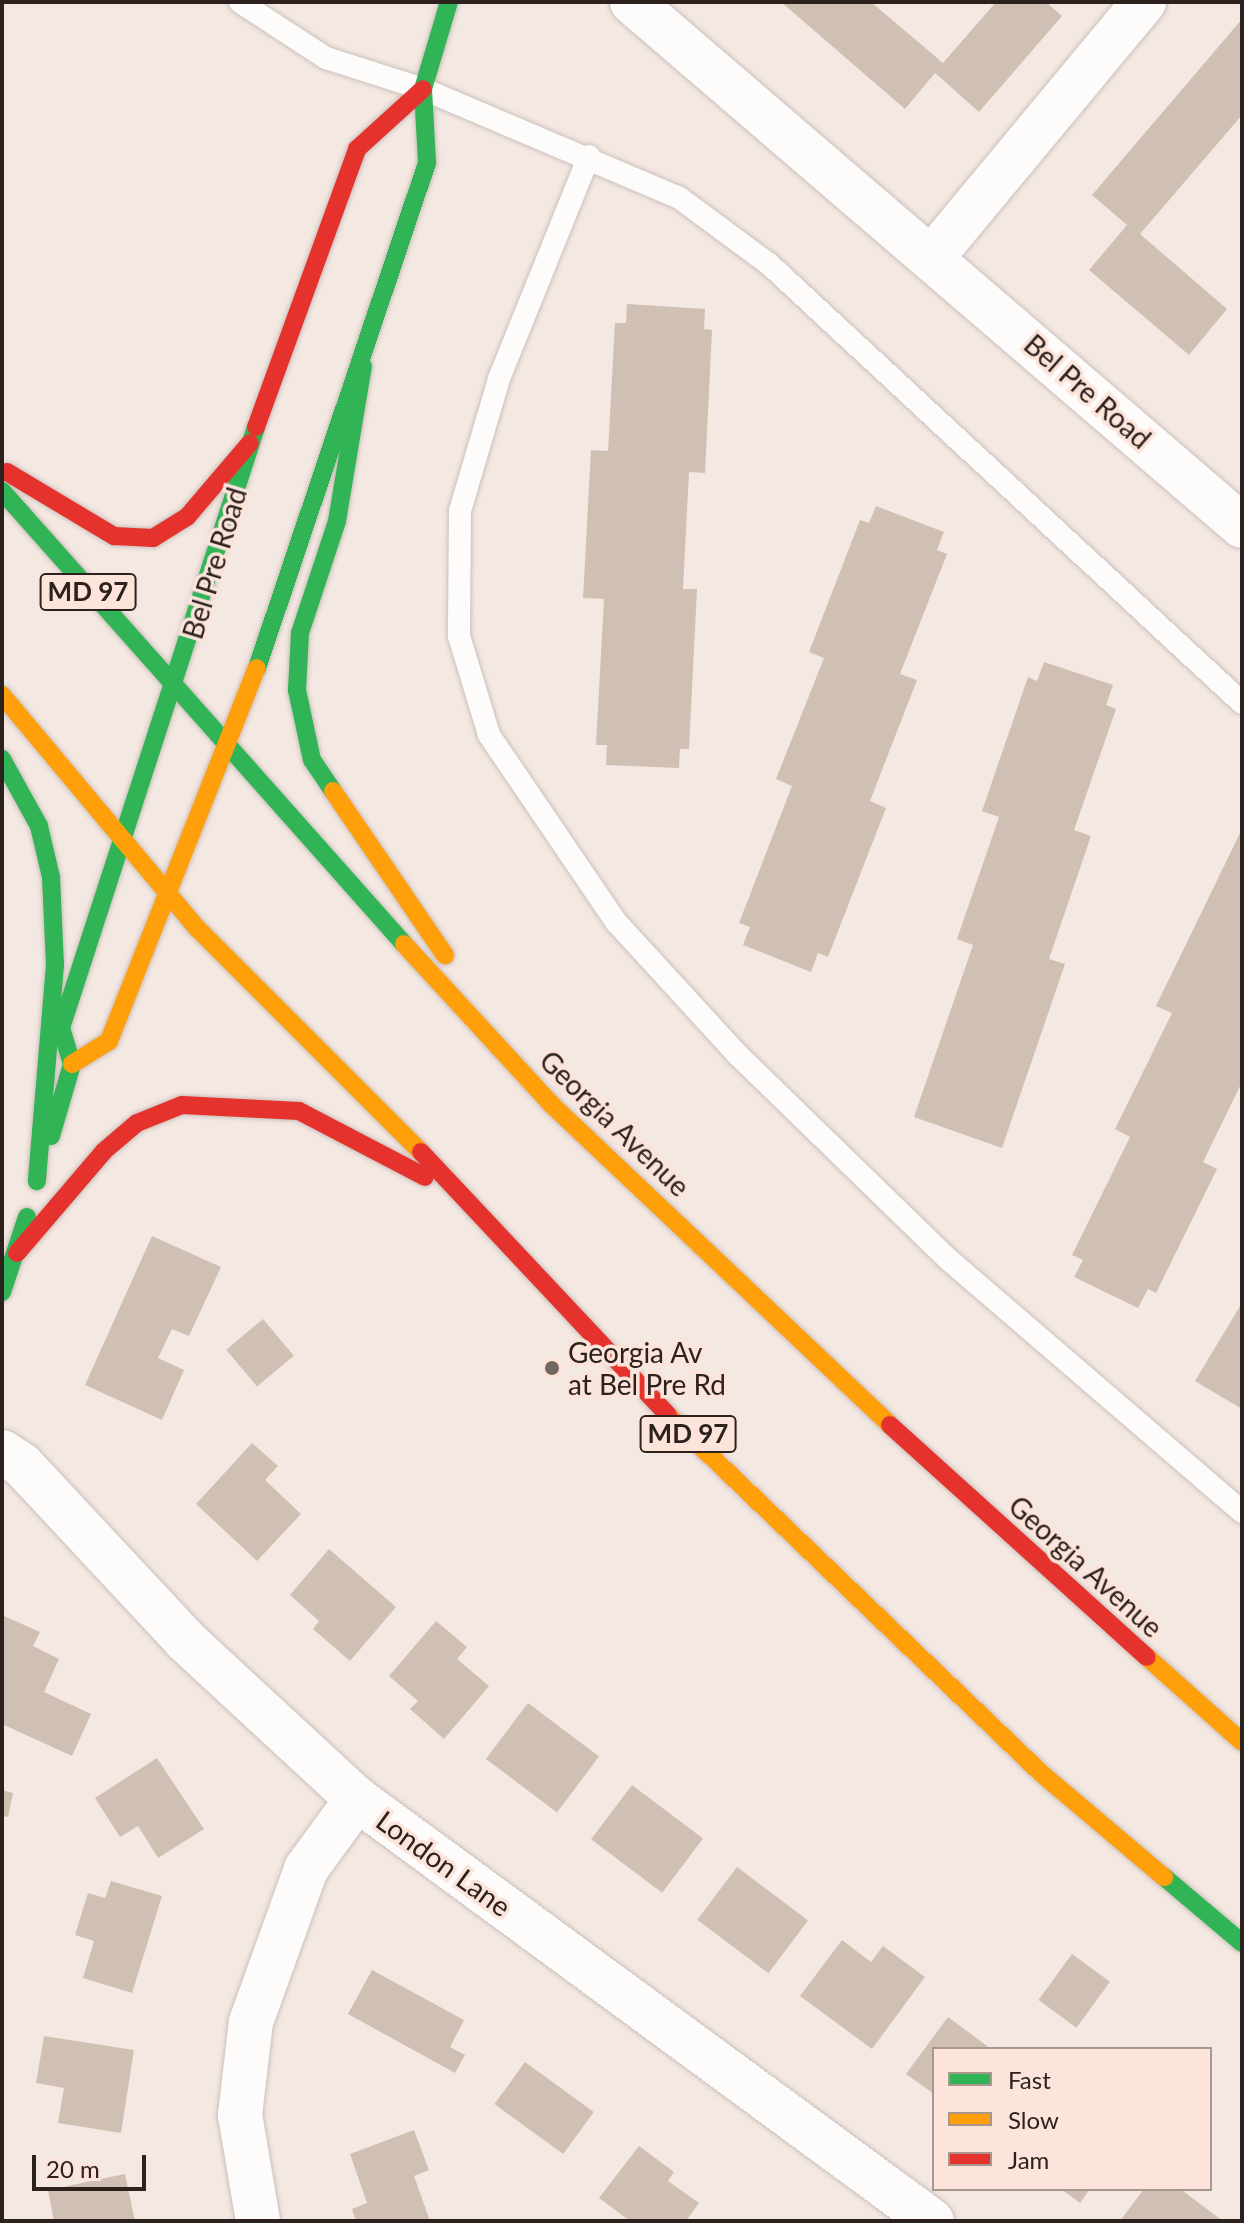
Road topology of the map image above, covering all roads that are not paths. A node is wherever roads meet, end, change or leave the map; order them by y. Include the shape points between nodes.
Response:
1 (240, 2) edge
2 (449, 2) edge
3 (632, 2) edge
4 (1144, 2) edge
5 (423, 89) junction
6 (589, 156) junction
7 (934, 255) junction
8 (363, 366) junction
9 (250, 443) junction
10 (2, 468) edge
11 (2, 491) edge
12 (1242, 526) edge
13 (174, 692) junction
14 (2, 695) edge
15 (1242, 703) edge
16 (226, 749) junction
17 (2, 759) edge
18 (123, 838) junction
19 (167, 892) junction
20 (72, 1064) junction
21 (537, 1089) junction
22 (37, 1181) junction
23 (470, 1201) junction
24 (17, 1253) junction
25 (2, 1292) edge
26 (2, 1452) edge
27 (1242, 1512) edge
28 (1242, 1742) edge
29 (357, 1799) junction
30 (1242, 1943) edge
31 (258, 2221) edge
32 (932, 2221) edge

1 - 5 lane via 326,58
2 - 5 main road
3 - 7 street, Bel Pre Road
4 - 7 street
5 - 6 lane
5 - 8 main road via 427,163
5 - 9 main road, Bel Pre Road via 357,149
6 - 15 lane via 678,197 769,264
6 - 27 lane via 499,379 460,511 459,636 489,735 617,923 738,1055 948,1259
7 - 12 street, Bel Pre Road
8 - 16 main road
8 - 21 main road via 337,521 300,633 297,690 312,760
9 - 10 main road via 187,517 153,538 114,536 35,495
9 - 13 main road, Bel Pre Road
11 - 13 main road, Georgia Avenue / MD 97
13 - 16 main road, Georgia Avenue / MD 97
13 - 18 main road, Bel Pre Road
14 - 18 main road, MD 97
16 - 19 main road
16 - 21 main road, Georgia Avenue / MD 97
17 - 22 main road via 39,826 51,877 55,965
18 - 19 main road, MD 97
18 - 20 main road, Bel Pre Road via 61,1028
19 - 20 main road via 109,1041
19 - 23 main road, MD 97 via 279,1015
20 - 22 main road
21 - 28 main road, Georgia Avenue / MD 97 via 949,1481
22 - 24 main road
23 - 24 main road via 299,1111 186,1104 137,1123 104,1151
23 - 30 main road, MD 97 via 665,1412 1042,1774
24 - 25 main road
26 - 29 street, London Lane via 22,1465 185,1640
29 - 31 street via 306,1869 251,2022 240,2115
29 - 32 street, London Lane

